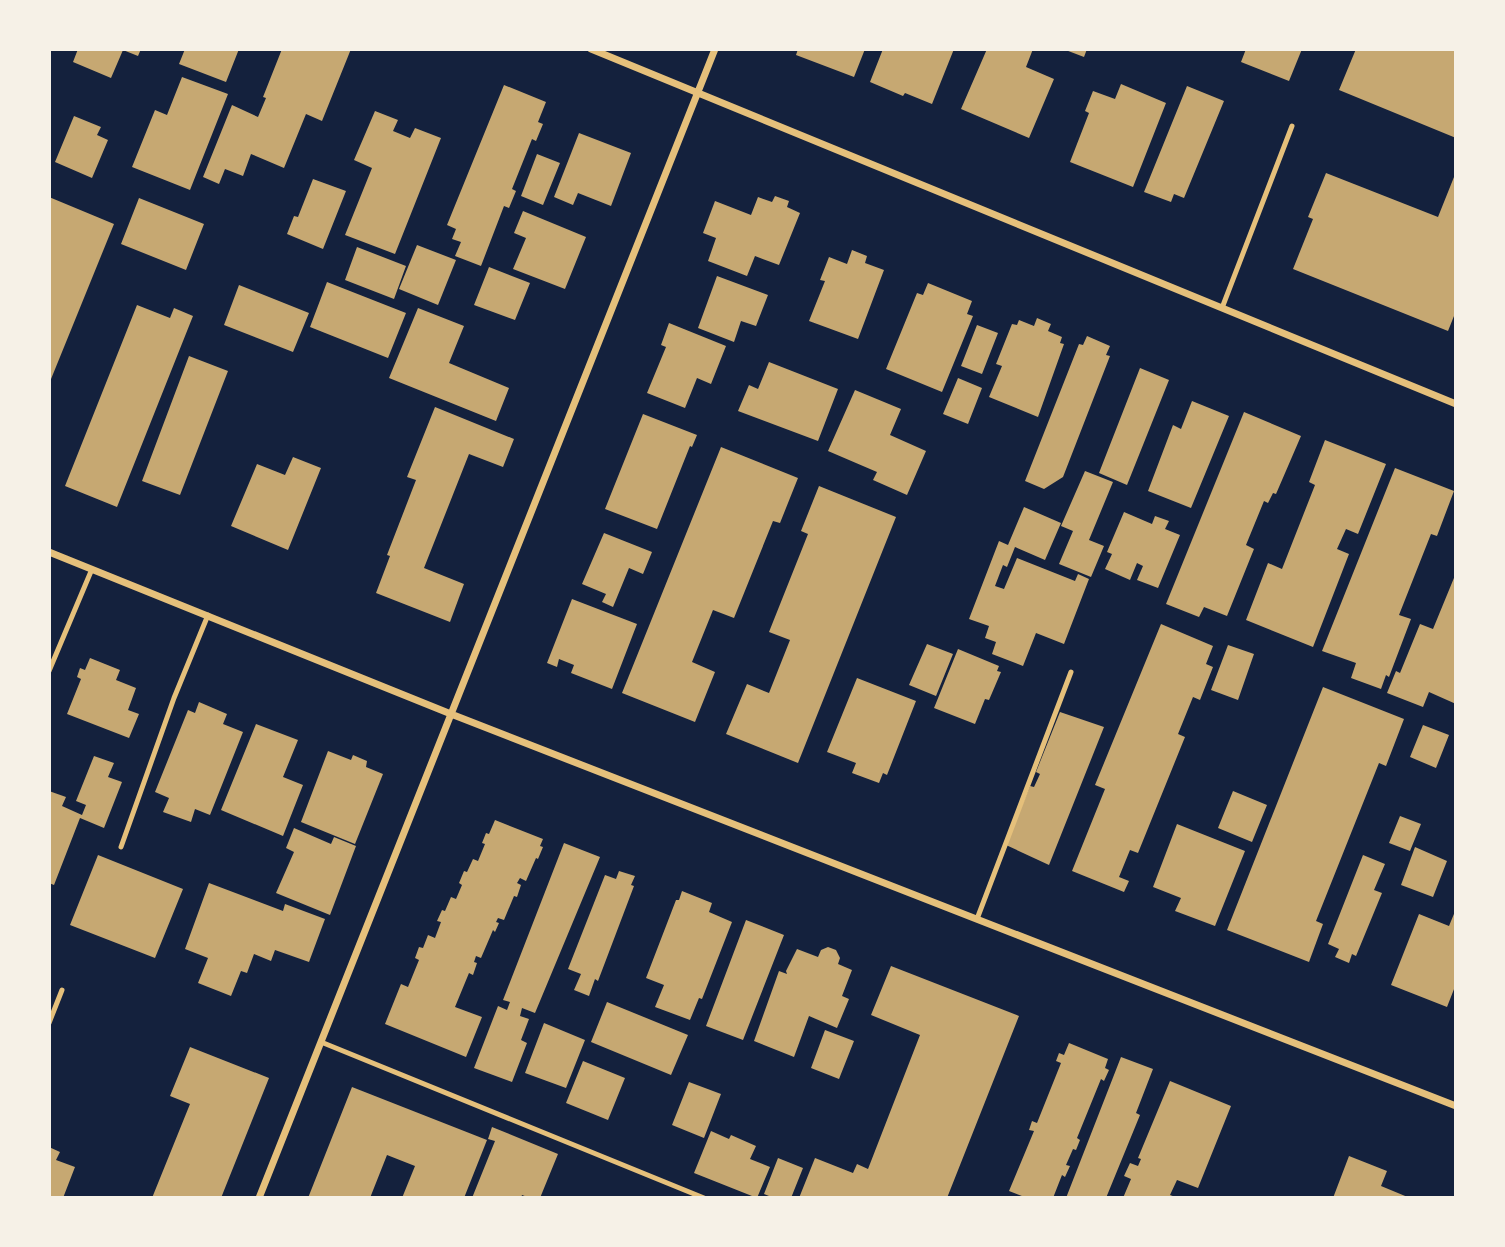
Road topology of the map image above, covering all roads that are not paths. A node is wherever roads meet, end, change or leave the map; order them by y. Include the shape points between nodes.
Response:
1 (591, 49) edge
2 (715, 49) edge
3 (698, 91) junction
4 (1292, 126) dead end
5 (1222, 308) junction
6 (1456, 404) edge
7 (49, 552) edge
8 (92, 569) junction
9 (208, 615) junction
10 (49, 671) edge
11 (1071, 671) dead end
12 (451, 713) junction
13 (121, 847) dead end
14 (977, 919) junction
15 (62, 990) dead end
16 (49, 1023) edge
17 (321, 1042) junction
18 (1456, 1106) edge
19 (259, 1198) edge
20 (704, 1198) edge

1 - 3 street
2 - 3 street
3 - 5 street
3 - 12 street
4 - 5 lane
5 - 6 street
7 - 8 street
8 - 9 street
8 - 10 lane
9 - 12 street
9 - 13 lane
11 - 14 lane
12 - 14 street
12 - 17 street
14 - 18 street
15 - 16 lane
17 - 19 street
17 - 20 lane

